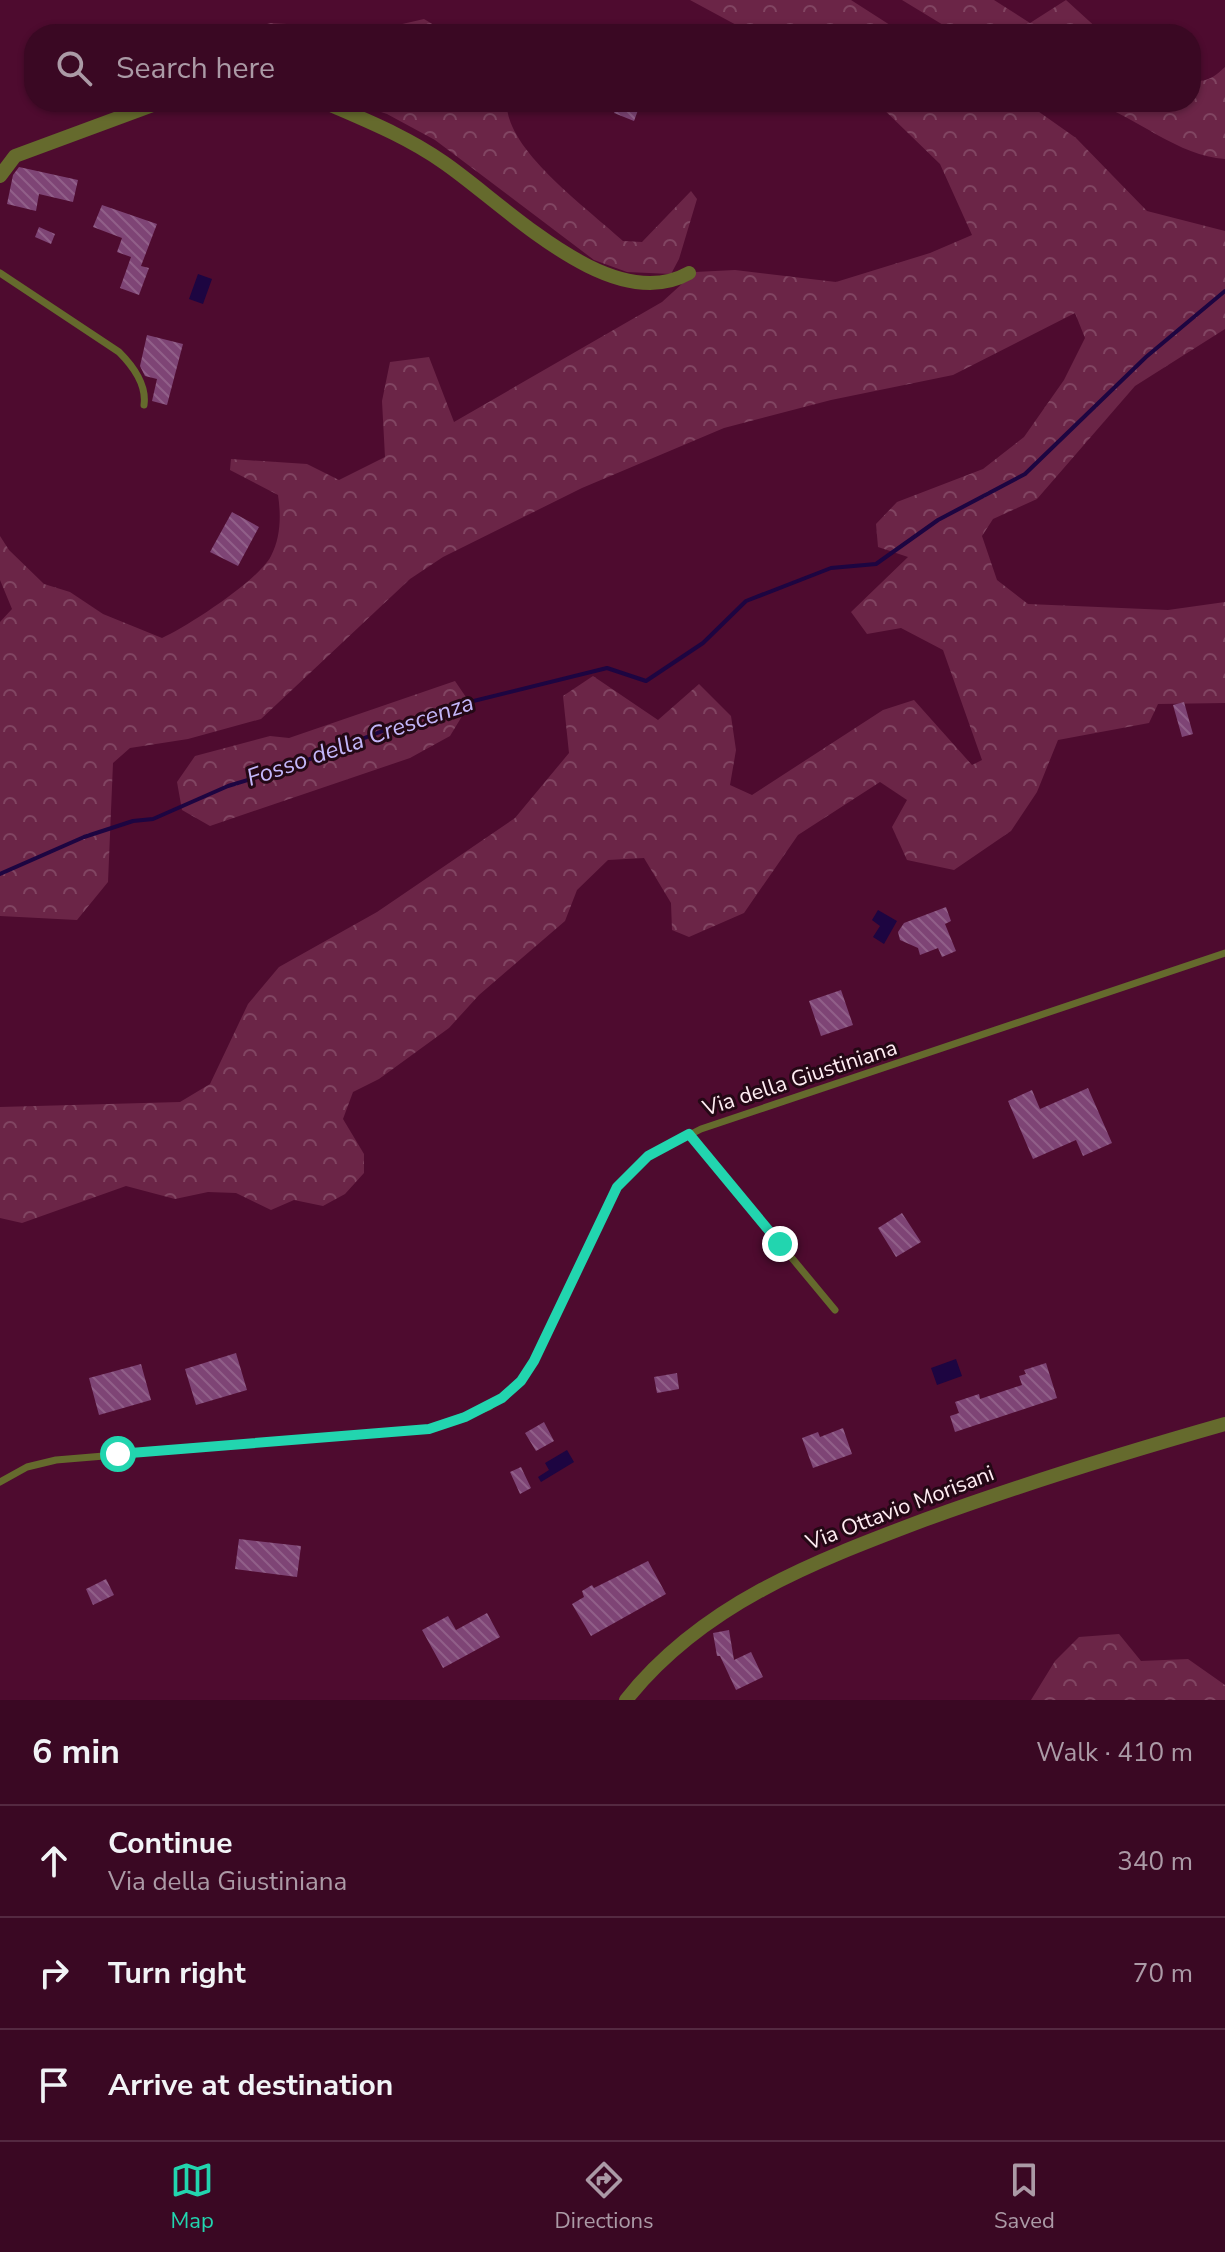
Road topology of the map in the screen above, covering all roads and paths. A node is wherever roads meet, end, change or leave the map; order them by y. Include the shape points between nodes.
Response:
1 (134, 112) edge
2 (348, 112) edge
3 (2, 168) edge
4 (0, 273) edge
5 (689, 273) dead end
6 (144, 405) dead end
7 (1225, 953) edge
8 (689, 1134) junction
9 (835, 1310) dead end
10 (1225, 1424) edge
11 (0, 1482) edge
12 (626, 1700) edge

1 - 3 street via 18,155
2 - 5 street via 404,136 594,271 639,285 664,285
4 - 6 lane via 119,352 145,388
7 - 8 lane, Via della Giustiniana
8 - 9 lane
8 - 11 lane, Via della Giustiniana via 648,1156 617,1187 534,1361 521,1381 489,1407 429,1429 56,1460 27,1467
10 - 12 street, Via Ottavio Morisani via 1038,1478 781,1579 690,1635

